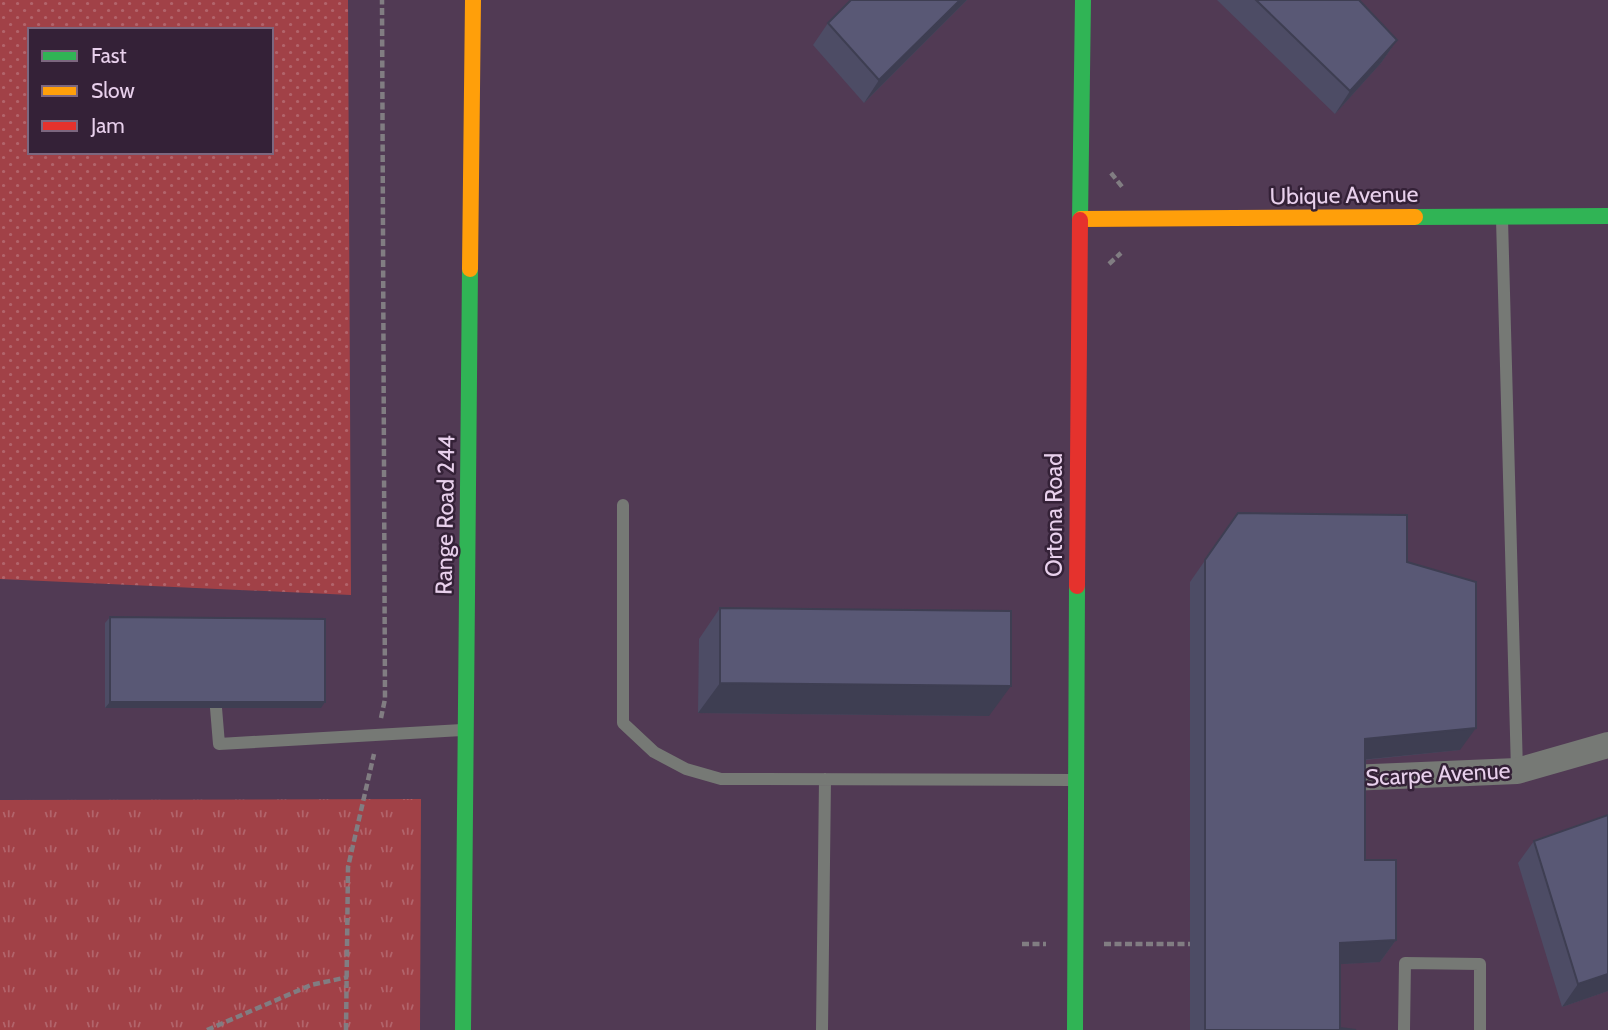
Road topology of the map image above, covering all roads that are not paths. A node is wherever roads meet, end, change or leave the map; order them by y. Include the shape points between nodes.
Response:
1 (473, 0) edge
2 (1083, 0) edge
3 (1502, 216) junction
4 (1608, 216) edge
5 (1081, 219) junction
6 (623, 505) dead end
7 (216, 708) edge
8 (465, 729) junction
9 (1608, 745) edge
10 (1517, 771) junction
11 (1349, 778) edge
12 (825, 779) junction
13 (1075, 780) junction
14 (463, 1030) edge
15 (822, 1030) edge
16 (1075, 1030) edge
17 (1404, 1030) edge
18 (1480, 1030) edge

1 - 8 street, Range Road 244
2 - 5 street, Ortona Road
3 - 4 street, Ubique Avenue
3 - 5 street, Ubique Avenue
3 - 10 lane
5 - 13 street, Ortona Road
6 - 12 lane via 623,723 654,752 685,769 721,779
7 - 8 lane via 219,744
8 - 14 street, Range Road 244
9 - 10 street, Scarpe Avenue
10 - 11 street, Scarpe Avenue
12 - 13 lane
12 - 15 lane
13 - 16 street, Ortona Road
17 - 18 lane via 1405,963 1480,964

